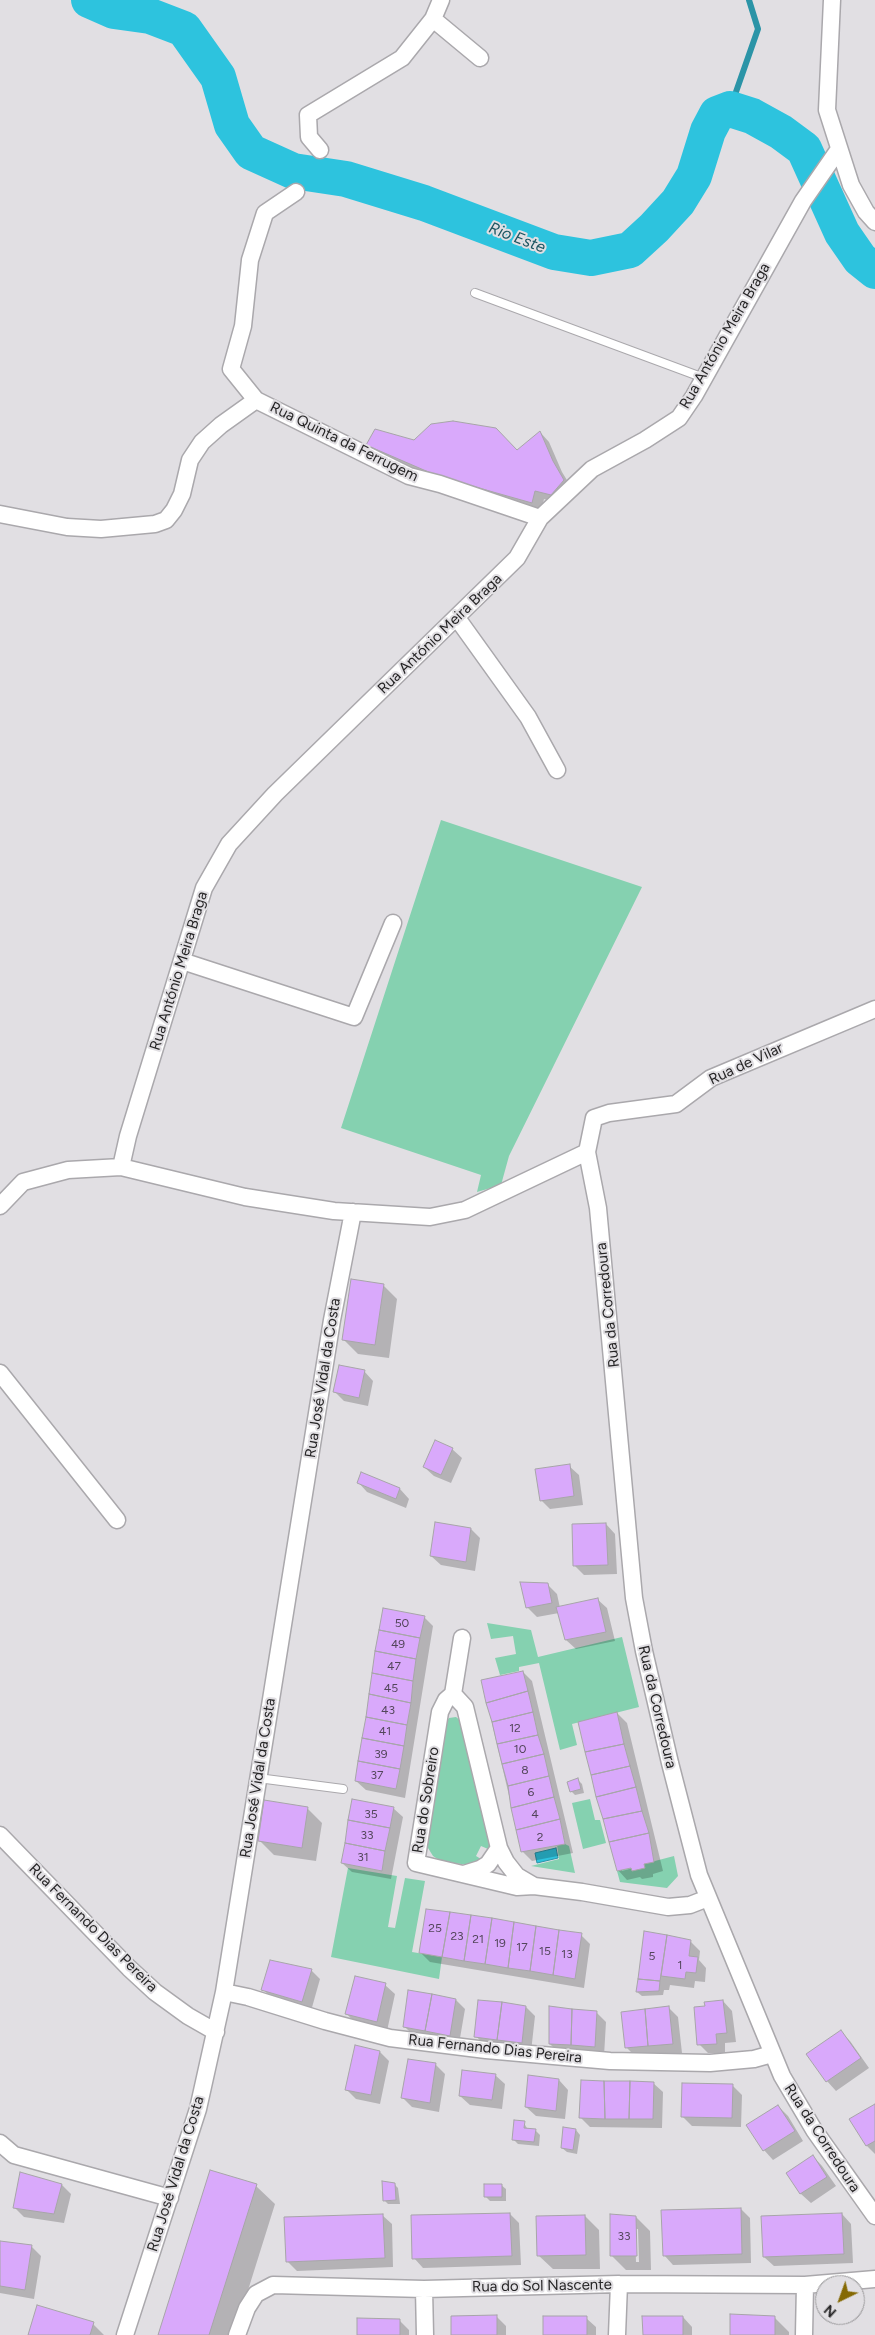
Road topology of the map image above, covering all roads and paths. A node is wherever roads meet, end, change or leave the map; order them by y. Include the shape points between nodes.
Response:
1 (441, 0) edge
2 (832, 0) edge
3 (433, 19) junction
4 (480, 58) dead end
5 (320, 150) dead end
6 (836, 154) junction
7 (296, 192) dead end
8 (875, 222) edge
9 (475, 293) dead end
10 (704, 378) junction
11 (256, 400) junction
12 (0, 514) edge
13 (540, 518) junction
14 (457, 618) junction
15 (557, 770) dead end
16 (393, 923) dead end
17 (182, 961) junction
18 (875, 1009) edge
19 (587, 1152) junction
20 (116, 1168) junction
21 (0, 1206) edge
22 (353, 1212) junction
23 (0, 1373) edge
24 (117, 1520) dead end
25 (462, 1638) dead end
26 (453, 1694) junction
27 (258, 1778) junction
28 (343, 1790) dead end
29 (0, 1835) edge
30 (499, 1848) junction
31 (464, 1874) junction
32 (534, 1886) junction
33 (708, 1898) junction
34 (224, 1992) junction
35 (216, 2032) junction
36 (772, 2054) junction
37 (0, 2143) edge
38 (170, 2198) junction
39 (875, 2216) edge
40 (875, 2279) edge
41 (619, 2284) junction
42 (805, 2285) junction
43 (424, 2289) junction
44 (125, 2335) edge
45 (237, 2335) edge
46 (425, 2335) edge
47 (617, 2335) edge
48 (804, 2335) edge

1 - 3 street
2 - 6 street via 827,110
3 - 4 street
3 - 5 street via 402,58 308,115 309,137
6 - 8 street via 850,185
6 - 10 street, Rua António Meira Braga via 803,202
7 - 11 street via 265,213 250,260 243,326 231,369
9 - 10 lane
10 - 13 street, Rua António Meira Braga via 679,418 592,469
11 - 12 street, Rua Quinta da Ferrugem via 221,424 202,442 190,460 182,494 166,520 101,529 67,527
11 - 13 street, Rua Quinta da Ferrugem via 409,476
13 - 14 street, Rua António Meira Braga via 517,558
14 - 15 street via 528,717
14 - 17 street, Rua António Meira Braga via 275,794 230,844 204,888
16 - 17 street via 354,1017
17 - 20 street, Rua António Meira Braga
18 - 19 street, Rua de Vilar via 711,1078 676,1104 594,1118
19 - 22 street via 465,1210 430,1217
19 - 33 street, Rua da Corredoura via 598,1208 634,1598 670,1763
20 - 21 street via 68,1170 22,1182
20 - 22 street via 245,1198
22 - 27 street, Rua José Vidal da Costa via 332,1320
23 - 24 street
25 - 26 street, Rua do Sobreiro
26 - 30 street, Rua do Sobreiro via 465,1707
26 - 31 street, Rua do Sobreiro via 440,1712 416,1863
27 - 28 lane
27 - 34 street, Rua José Vidal da Costa
29 - 35 street, Rua Fernando Dias Pereira via 155,1992
30 - 31 street via 488,1864
30 - 32 street, Rua do Sobreiro via 518,1876
31 - 32 street, Rua do Sobreiro via 517,1887
32 - 33 street, Rua do Sobreiro via 668,1907 690,1905
33 - 36 street, Rua da Corredoura
34 - 35 street, Rua José Vidal da Costa
34 - 36 street, Rua Fernando Dias Pereira via 390,2038 486,2050 610,2062 700,2063 754,2059
35 - 38 street, Rua José Vidal da Costa via 198,2110
36 - 39 street, Rua da Corredoura via 791,2094
37 - 38 street via 14,2155
38 - 44 street, Rua José Vidal da Costa
40 - 42 street, Rua do Sol Nascente
41 - 42 street, Rua do Sol Nascente
41 - 43 street, Rua do Sol Nascente
41 - 47 street
42 - 48 street
43 - 45 street, Rua do Sol Nascente via 273,2285 256,2294
43 - 46 street

